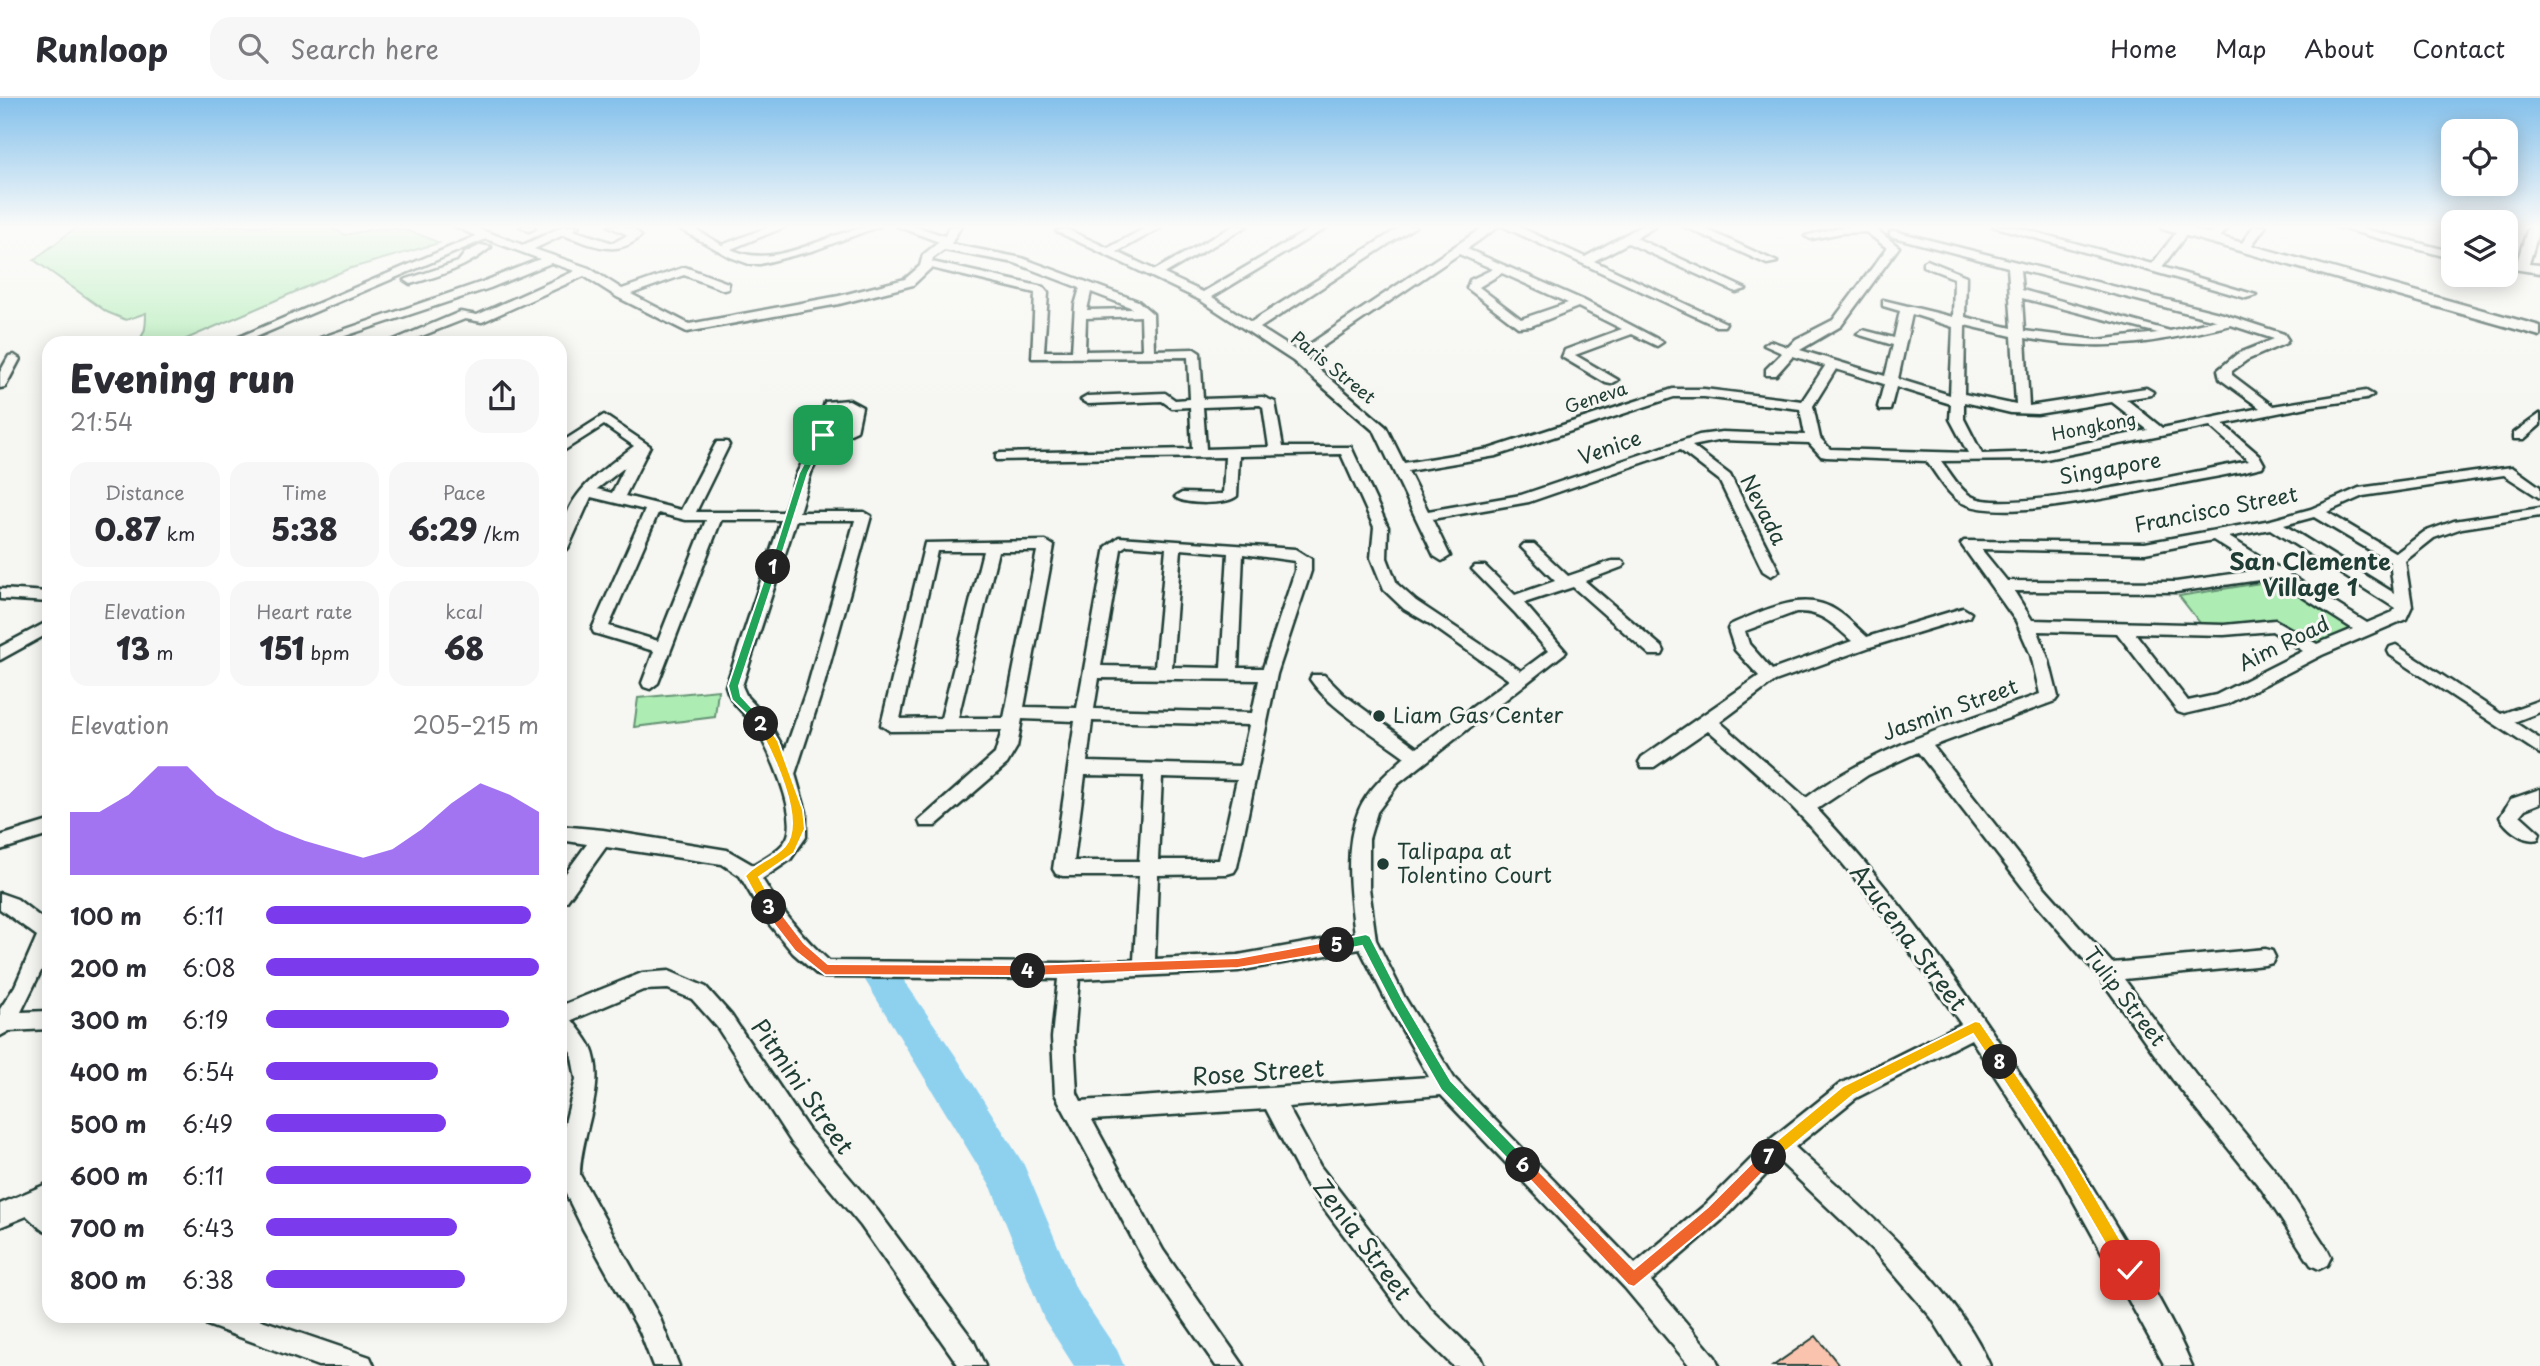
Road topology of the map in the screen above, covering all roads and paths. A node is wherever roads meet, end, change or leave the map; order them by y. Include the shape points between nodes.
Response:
1 (368, 285) edge
2 (407, 285) edge
3 (438, 285) edge
4 (485, 285) edge
5 (553, 285) edge
6 (607, 285) edge
7 (646, 285) edge
8 (897, 285) edge
9 (1018, 285) edge
10 (1178, 285) edge
11 (1225, 285) edge
12 (1318, 285) edge
13 (1407, 285) edge
14 (1474, 285) edge
15 (1539, 285) edge
16 (1638, 285) edge
17 (1732, 285) edge
18 (1862, 285) edge
19 (1960, 285) edge
20 (2015, 285) edge
21 (2094, 285) edge
22 (2215, 285) edge
23 (2379, 285) edge
24 (1087, 286) joint
25 (1740, 289) dead end
26 (385, 290) dead end
27 (2015, 292) junction
28 (621, 294) junction
29 (2250, 295) dead end
30 (1204, 298) junction
31 (1579, 303) junction
32 (1887, 303) dead end
33 (394, 304) dead end
34 (1907, 309) junction
35 (1146, 312) junction
36 (1080, 314) junction
37 (1958, 321) junction
38 (2230, 321) junction
39 (1720, 323) dead end
40 (1251, 328) junction
41 (1632, 330) junction
42 (2540, 331) edge
43 (2019, 333) junction
44 (2170, 333) junction
45 (1863, 334) dead end
46 (247, 336) edge
47 (332, 336) edge
48 (411, 336) edge
49 (1657, 342) dead end
50 (1899, 343) junction
51 (1770, 345) dead end
52 (1790, 352) junction
53 (1148, 353) junction
54 (1078, 354) junction
55 (1298, 358) junction
56 (0, 361) edge
57 (1832, 365) junction
58 (1771, 372) dead end
59 (1611, 380) dead end
60 (1891, 383) junction
61 (0, 384) edge
62 (2146, 391) dead end
63 (2365, 395) dead end
64 (2115, 397) junction
65 (1956, 398) junction
66 (1088, 400) dead end
67 (1197, 402) junction
68 (1806, 407) junction
69 (1885, 407) dead end
70 (2023, 410) junction
71 (2273, 411) junction
72 (2540, 418) edge
73 (2214, 423) junction
74 (2161, 434) junction
75 (823, 435) dead end
76 (2519, 436) dead end
77 (1813, 439) junction
78 (567, 444) edge
79 (723, 445) dead end
80 (1682, 445) junction
81 (643, 446) junction
82 (1276, 450) junction
83 (1232, 451) junction
84 (1199, 452) junction
85 (1930, 456) junction
86 (1000, 457) dead end
87 (1977, 458) junction
88 (1400, 468) junction
89 (2540, 494) edge
90 (583, 497) junction
91 (1182, 497) dead end
92 (616, 499) junction
93 (653, 508) junction
94 (2316, 512) junction
95 (2540, 512) edge
96 (567, 515) edge
97 (790, 515) junction
98 (686, 516) junction
99 (1423, 516) junction
100 (715, 517) junction
101 (2272, 524) junction
102 (567, 532) edge
103 (2217, 536) junction
104 (1174, 544) junction
105 (992, 546) junction
106 (1529, 547) dead end
107 (1236, 548) junction
108 (1442, 556) dead end
109 (2397, 560) junction
110 (1617, 564) dead end
111 (1480, 569) dead end
112 (1771, 571) dead end
113 (2274, 573) junction
114 (1572, 582) junction
115 (2002, 586) junction
116 (0, 594) edge
117 (42, 597) edge
118 (1513, 601) junction
119 (2404, 606) junction
120 (1963, 613) dead end
121 (2027, 625) junction
122 (2123, 629) junction
123 (42, 630) edge
124 (2367, 630) junction
125 (1864, 643) junction
126 (664, 648) junction
127 (1656, 651) dead end
128 (2396, 651) dead end
129 (2316, 652) junction
130 (0, 654) edge
131 (1092, 672) junction
132 (1163, 673) junction
133 (1229, 673) junction
134 (1269, 674) junction
135 (1769, 677) junction
136 (1318, 679) dead end
137 (1521, 680) junction
138 (650, 683) dead end
139 (2540, 706) edge
140 (1084, 716) junction
141 (1013, 718) junction
142 (1259, 719) junction
143 (1708, 721) junction
144 (2499, 721) junction
145 (948, 725) junction
146 (1922, 743) junction
147 (2540, 748) edge
148 (1417, 757) junction
149 (1648, 762) dead end
150 (1078, 768) junction
151 (1153, 771) junction
152 (1246, 773) junction
153 (785, 776) junction
154 (2540, 796) edge
155 (1806, 808) junction
156 (928, 821) dead end
157 (42, 830) edge
158 (567, 834) edge
159 (2531, 834) dead end
160 (603, 837) junction
161 (0, 843) edge
162 (1148, 869) junction
163 (752, 876) junction
164 (567, 886) edge
165 (0, 901) edge
166 (42, 929) edge
167 (1366, 940) junction
168 (42, 948) edge
169 (2265, 957) dead end
170 (1144, 968) junction
171 (1069, 971) junction
172 (2108, 972) junction
173 (567, 1015) edge
174 (42, 1021) edge
175 (1, 1024) edge
176 (1975, 1027) junction
177 (567, 1028) edge
178 (1446, 1086) junction
179 (1272, 1099) junction
180 (1074, 1111) junction
181 (1779, 1146) junction
182 (39, 1198) edge
183 (0, 1216) edge
184 (2319, 1257) dead end
185 (1634, 1279) junction
186 (235, 1323) edge
187 (361, 1366) edge
188 (666, 1366) edge
189 (972, 1366) edge
190 (1231, 1366) edge
191 (1471, 1366) edge
192 (1706, 1366) edge
193 (1977, 1366) edge
194 (2179, 1366) edge

1 - 46 street
2 - 26 street
3 - 33 street
4 - 47 street
5 - 48 street via 478,319 464,315
6 - 28 street
7 - 28 street
8 - 28 street via 700,327 681,327
9 - 54 street via 1042,293 1037,355
10 - 30 street, Paris Street
11 - 30 street
12 - 40 street
13 - 55 street
14 - 31 street via 1518,323
15 - 31 street
16 - 39 street
17 - 25 street
18 - 52 street via 1837,323 1808,336
19 - 37 street
20 - 27 street
21 - 38 street
22 - 29 street
23 - 42 street
24 - 35 street
24 - 36 street
27 - 43 street
27 - 44 street
30 - 40 street, Paris Street
31 - 41 street
32 - 34 street
34 - 37 street
34 - 50 street
35 - 36 street
35 - 53 street
36 - 54 street
37 - 43 street
37 - 65 street
38 - 44 street
38 - 71 street via 2282,340 2242,357 2225,370 2232,384
40 - 55 street, Paris Street
41 - 49 street
41 - 59 street via 1570,353 1569,357
43 - 44 street via 2108,343
43 - 70 street
45 - 50 street
50 - 60 street
51 - 52 street
52 - 57 street
52 - 58 street
53 - 54 street
53 - 67 street via 1194,353
55 - 88 street, Paris Street via 1381,430
56 - 61 street via 15,359
57 - 60 street
57 - 68 street
60 - 65 street
60 - 69 street
62 - 64 street
63 - 71 street, Hongkong
64 - 70 street
64 - 74 street
65 - 70 street
65 - 87 street via 1956,419
66 - 67 street via 1165,397 1172,404
67 - 82 street via 1263,401 1270,405
67 - 84 street
68 - 77 street
68 - 88 street, Geneva via 1673,393 1490,453
71 - 73 street, Hongkong
72 - 76 street
73 - 74 street, Hongkong
73 - 85 street, Singapore via 2257,464 2038,504 1989,505 1967,500
74 - 87 street, Hongkong via 2041,456
75 - 97 street
77 - 80 street, Venice via 1722,436
77 - 85 street, Hongkong via 1826,453
78 - 81 street via 604,418
79 - 98 street
80 - 99 street, Venice via 1524,499
80 - 112 street, Nevada via 1725,478
81 - 90 street
81 - 92 street
82 - 83 street
82 - 137 street via 1346,450 1381,527 1381,567 1390,586 1410,605
83 - 84 street
83 - 91 street via 1230,496
84 - 86 street
85 - 87 street, Hongkong
88 - 99 street, Paris Street
89 - 94 street, Francisco Street via 2507,470 2359,492
90 - 92 street
90 - 96 street
90 - 102 street
92 - 93 street
93 - 98 street
93 - 126 street via 600,629
94 - 101 street, Francisco Street
94 - 109 street
95 - 109 street via 2459,524 2429,535
97 - 100 street
97 - 153 street via 734,686 736,698 773,741
97 - 153 street via 864,516 816,688
98 - 100 street
99 - 108 street, Paris Street
100 - 126 street
101 - 103 street, Francisco Street
101 - 119 street
103 - 113 street
103 - 115 street, Francisco Street via 2145,548 1969,544
104 - 107 street
104 - 131 street via 1125,540 1114,547
104 - 132 street
105 - 141 street via 1046,546
105 - 145 street
105 - 145 street via 930,546 890,725
106 - 114 street
107 - 133 street
107 - 134 street via 1295,554 1303,559
109 - 119 street
110 - 114 street
111 - 118 street
113 - 115 street via 2176,587
113 - 124 street
114 - 118 street
114 - 127 street
115 - 121 street
116 - 117 street
118 - 137 street via 1558,652
119 - 124 street, Aim Road via 2400,615
120 - 125 street
121 - 122 street
121 - 146 street, Jasmin Street via 2049,697
122 - 129 street via 2234,630 2275,625
122 - 129 street, Aim Road via 2185,708 2221,700
123 - 130 street
124 - 129 street, Aim Road
125 - 135 street
125 - 135 street via 1828,612 1809,606 1736,629 1741,646
126 - 138 street
128 - 144 street
131 - 132 street
131 - 140 street
132 - 133 street
133 - 134 street
134 - 142 street
135 - 143 street
136 - 148 street
137 - 148 street
139 - 144 street
140 - 141 street
140 - 142 street
140 - 150 street
141 - 145 street
141 - 156 street via 1008,747 1001,758
142 - 152 street
143 - 149 street
143 - 155 street, Azucena Street
144 - 147 street
146 - 155 street, Jasmin Street via 1876,763
146 - 172 street, Tulip Street via 2038,893
148 - 167 street via 1368,810 1360,839 1359,888
150 - 151 street
150 - 162 street via 1063,869
151 - 152 street
151 - 162 street
152 - 162 street via 1227,867
153 - 163 street via 797,810 797,838 790,849
154 - 159 street via 2518,804 2509,817
155 - 176 street, Azucena Street via 1906,931
157 - 161 street
158 - 160 street
160 - 163 street via 727,857
160 - 164 street
162 - 170 street
163 - 171 street via 772,913 825,970
165 - 166 street
167 - 170 street via 1238,963
167 - 178 street
168 - 175 street via 23,991
169 - 172 street
170 - 171 street
171 - 180 street via 1063,1038 1066,1094
172 - 184 street, Tulip Street via 2181,1073 2270,1182
173 - 189 street, Pitmini Street via 642,982 669,980 699,993 724,1021 800,1136 869,1218
174 - 175 street
176 - 181 street via 1848,1091
176 - 194 street, Azucena Street via 2067,1164 2130,1270
177 - 188 street via 581,1049 587,1079 569,1152 569,1176 650,1325
178 - 179 street, Rose Street
178 - 185 street
179 - 180 street, Rose Street
179 - 191 street, Zenia Street via 1312,1174 1421,1317
180 - 190 street via 1155,1258
181 - 185 street via 1713,1212
181 - 193 street via 1885,1246 1940,1308
182 - 183 street
185 - 192 street
186 - 187 street via 341,1363

